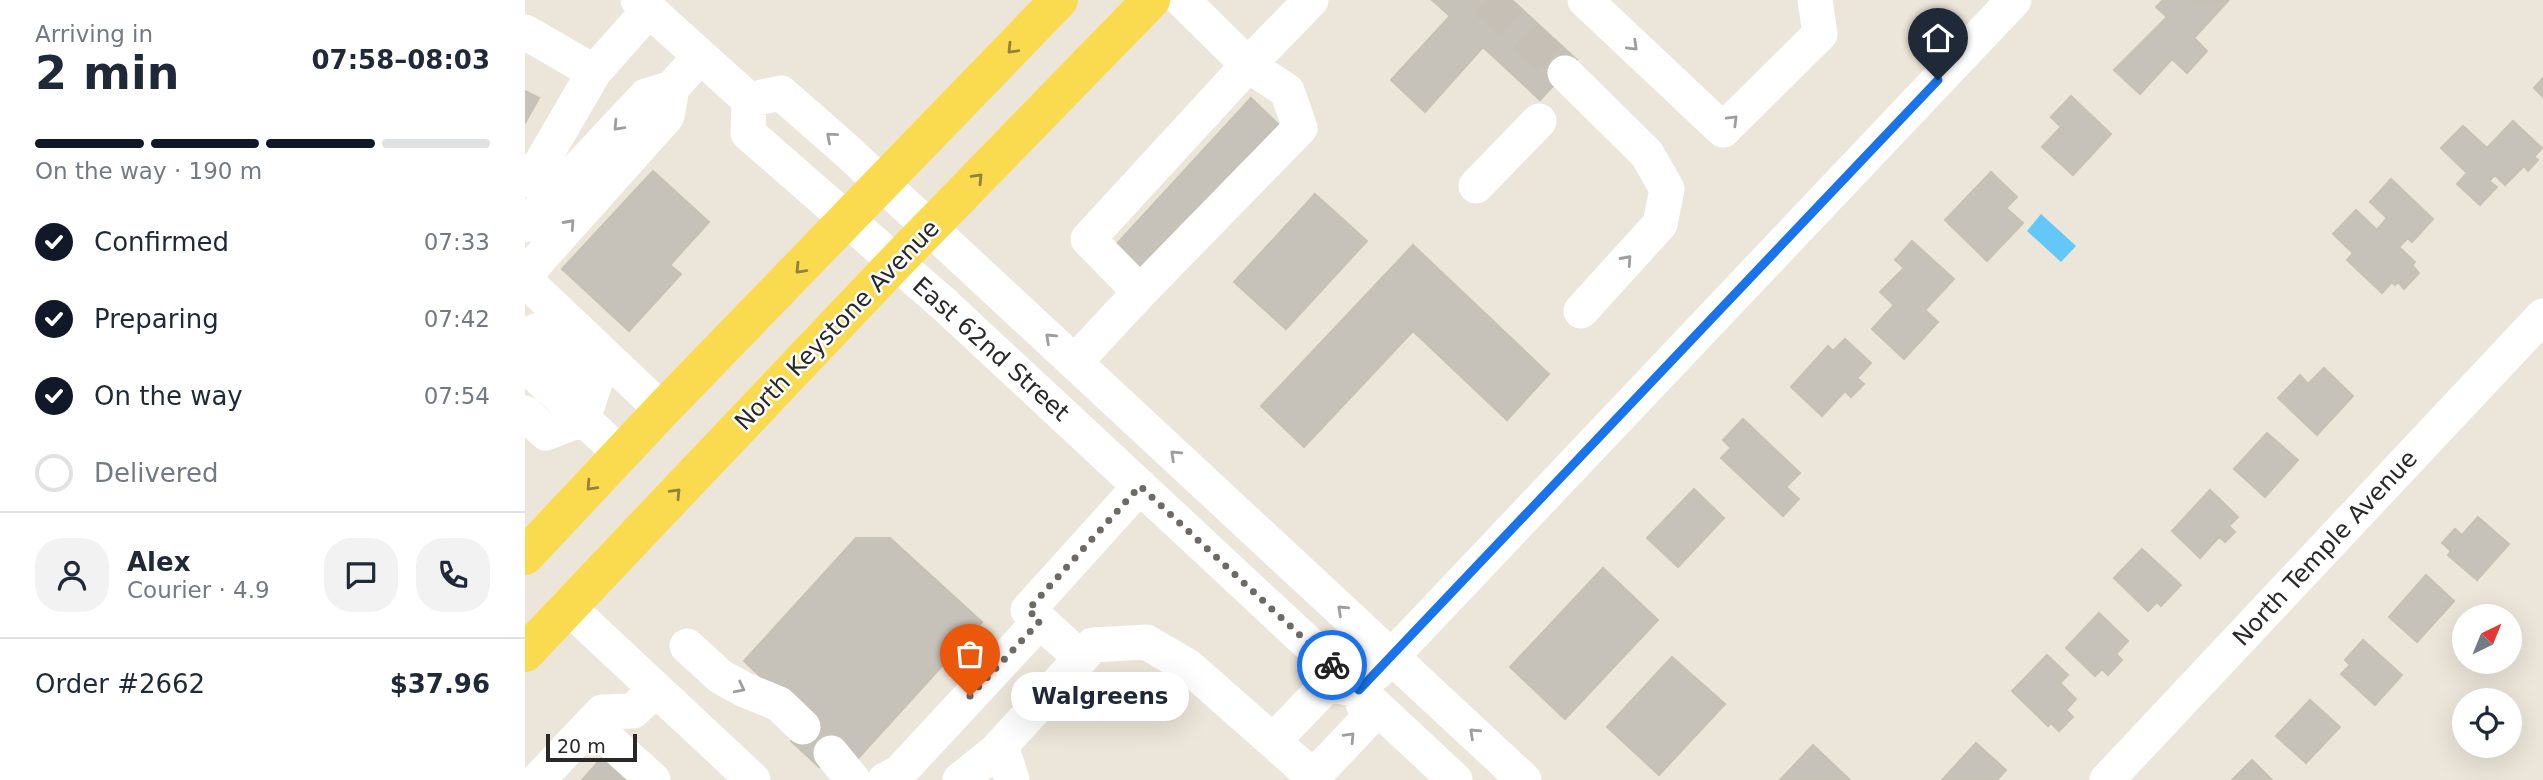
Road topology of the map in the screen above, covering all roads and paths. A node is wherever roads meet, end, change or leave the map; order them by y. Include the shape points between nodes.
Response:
1 (1059, 0) edge
2 (1151, 0) edge
3 (1182, 0) edge
4 (1311, 0) edge
5 (1815, 0) edge
6 (2014, 0) edge
7 (644, 5) edge
8 (1594, 8) edge
9 (525, 32) edge
10 (700, 56) junction
11 (1248, 65) junction
12 (594, 72) junction
13 (1565, 73) tunnel mouth
14 (671, 88) junction
15 (749, 100) junction
16 (1539, 121) dead end
17 (525, 180) edge
18 (882, 183) junction
19 (1476, 186) dead end
20 (847, 219) junction
21 (525, 225) edge
22 (930, 227) junction
23 (895, 263) junction
24 (527, 284) edge
25 (1140, 292) junction
26 (1581, 311) dead end
27 (2543, 316) edge
28 (525, 335) edge
29 (525, 343) edge
30 (1075, 362) junction
31 (525, 365) edge
32 (525, 390) edge
33 (662, 410) junction
34 (525, 413) edge
35 (583, 419) junction
36 (621, 454) junction
37 (1140, 486) junction
38 (530, 541) edge
39 (567, 606) junction
40 (1040, 621) junction
41 (687, 646) dead end
42 (525, 653) edge
43 (1392, 656) junction
44 (1081, 658) junction
45 (656, 689) junction
46 (1359, 690) junction
47 (591, 724) junction
48 (803, 727) dead end
49 (1274, 740) junction
50 (1001, 746) junction
51 (1315, 778) edge
52 (538, 780) edge
53 (653, 780) edge
54 (753, 780) edge
55 (885, 780) edge
56 (960, 780) edge
57 (1012, 780) edge
58 (1455, 780) edge
59 (1524, 780) edge
60 (2107, 780) edge

1 -> 18 main road
22 -> 2 main road, North Keystone Avenue
3 - 11 street
4 - 11 street
8 -> 5 street via 1723,130 1820,34
6 - 43 street
7 - 10 street
7 - 12 street
9 - 12 street
10 - 14 street
10 - 15 street
11 - 25 street via 1088,239
11 - 25 street via 1287,91 1300,128
12 - 17 street via 540,164
26 -> 13 street via 1660,224 1668,189 1647,154
14 -> 21 street via 646,96
24 -> 14 street via 667,116
18 -> 15 street, East 62nd Street via 781,93
15 - 20 street, East 62nd Street via 748,133
16 - 19 street
18 - 20 main road
18 - 22 street, East 62nd Street
20 - 23 street, East 62nd Street
20 -> 33 main road
22 - 23 main road, North Keystone Avenue
30 -> 22 street, East 62nd Street
23 - 37 street, East 62nd Street
39 -> 23 main road, North Keystone Avenue
24 - 33 street
25 - 30 street
27 - 60 street, North Temple Avenue
28 - 35 street via 539,330 595,383
29 - 35 street via 531,342 582,390
43 -> 30 street, East 62nd Street
31 - 35 street
32 - 35 street via 557,418
33 - 36 main road
34 - 35 street via 546,433
35 - 36 street
36 -> 38 main road
37 - 40 street via 1028,610
37 - 46 street, East 62nd Street
39 - 42 main road, North Keystone Avenue
39 - 45 street
40 - 44 street
40 - 55 street via 899,773
41 -> 48 street via 721,677 779,705
43 - 46 street
59 -> 43 street, East 62nd Street
44 - 49 street via 1093,645 1146,642 1189,667
44 - 50 street
45 - 47 street via 633,711 602,712
45 - 54 street
46 - 49 street via 1328,684
51 -> 46 street via 1368,719
46 - 58 street, East 62nd Street
47 - 52 street
47 - 53 street
49 - 51 street
50 - 56 street
50 - 57 street

